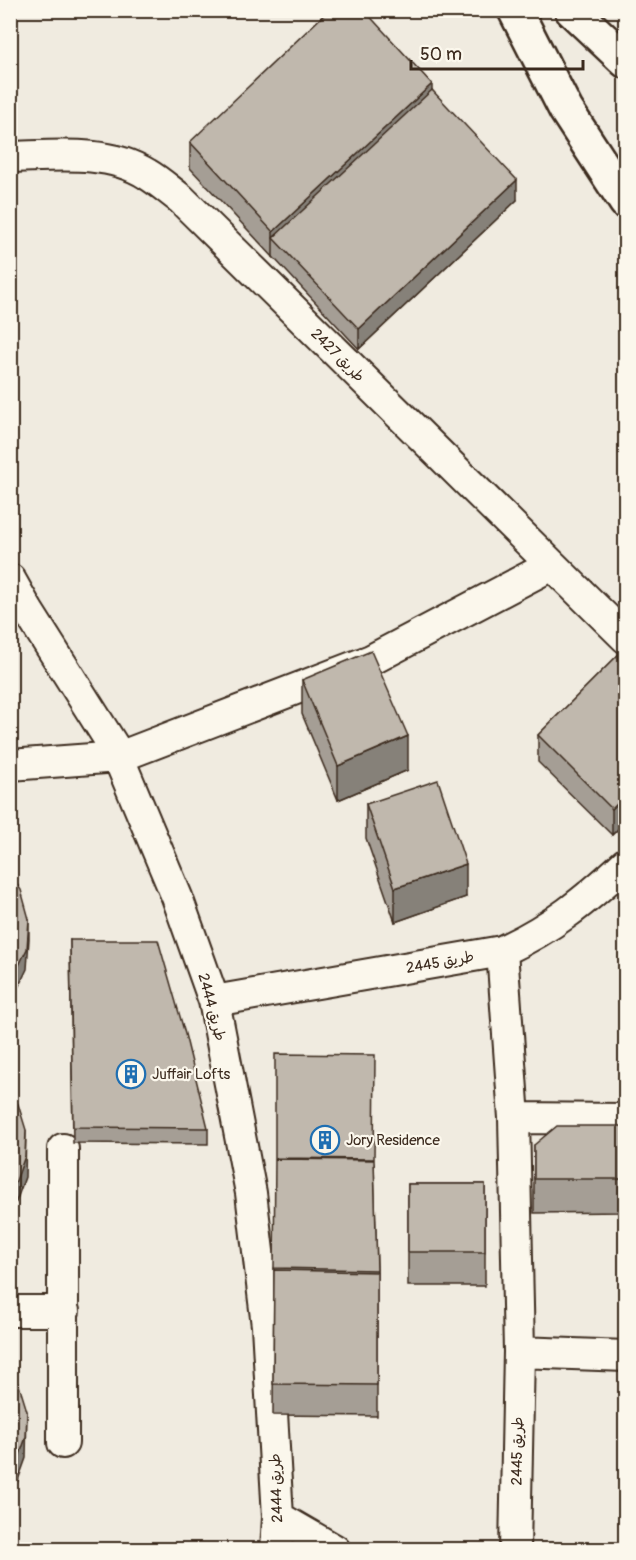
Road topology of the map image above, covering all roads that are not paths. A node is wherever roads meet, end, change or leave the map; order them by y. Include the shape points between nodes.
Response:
1 (514, 10) edge
2 (572, 10) edge
3 (626, 61) edge
4 (10, 157) edge
5 (626, 202) edge
6 (550, 566) junction
7 (10, 579) edge
8 (626, 638) edge
9 (119, 757) junction
10 (10, 765) edge
11 (626, 863) edge
12 (502, 951) junction
13 (214, 1001) junction
14 (514, 1118) junction
15 (626, 1119) edge
16 (63, 1149) dead end
17 (10, 1311) edge
18 (64, 1311) junction
19 (519, 1352) junction
20 (626, 1356) edge
21 (63, 1443) dead end
22 (278, 1517) junction
23 (276, 1550) edge
24 (335, 1550) edge
25 (515, 1550) edge

1 - 5 highway via 566,110
2 - 3 highway
4 - 6 street, طريق 2427 via 85,156 116,161 146,172 172,192
6 - 8 street, طريق 2427
6 - 9 street via 370,660
7 - 9 street, طريق 2444
9 - 10 street
9 - 13 street, طريق 2444 via 177,897
11 - 12 street via 583,903 538,934
12 - 13 street, طريق 2445
12 - 14 street, طريق 2445
13 - 22 street, طريق 2444 via 251,1193 262,1281
14 - 15 street
14 - 19 street, طريق 2445
16 - 18 street
17 - 18 street
18 - 21 street
19 - 20 street
19 - 25 street, طريق 2445
22 - 23 street, طريق 2444
22 - 24 street

